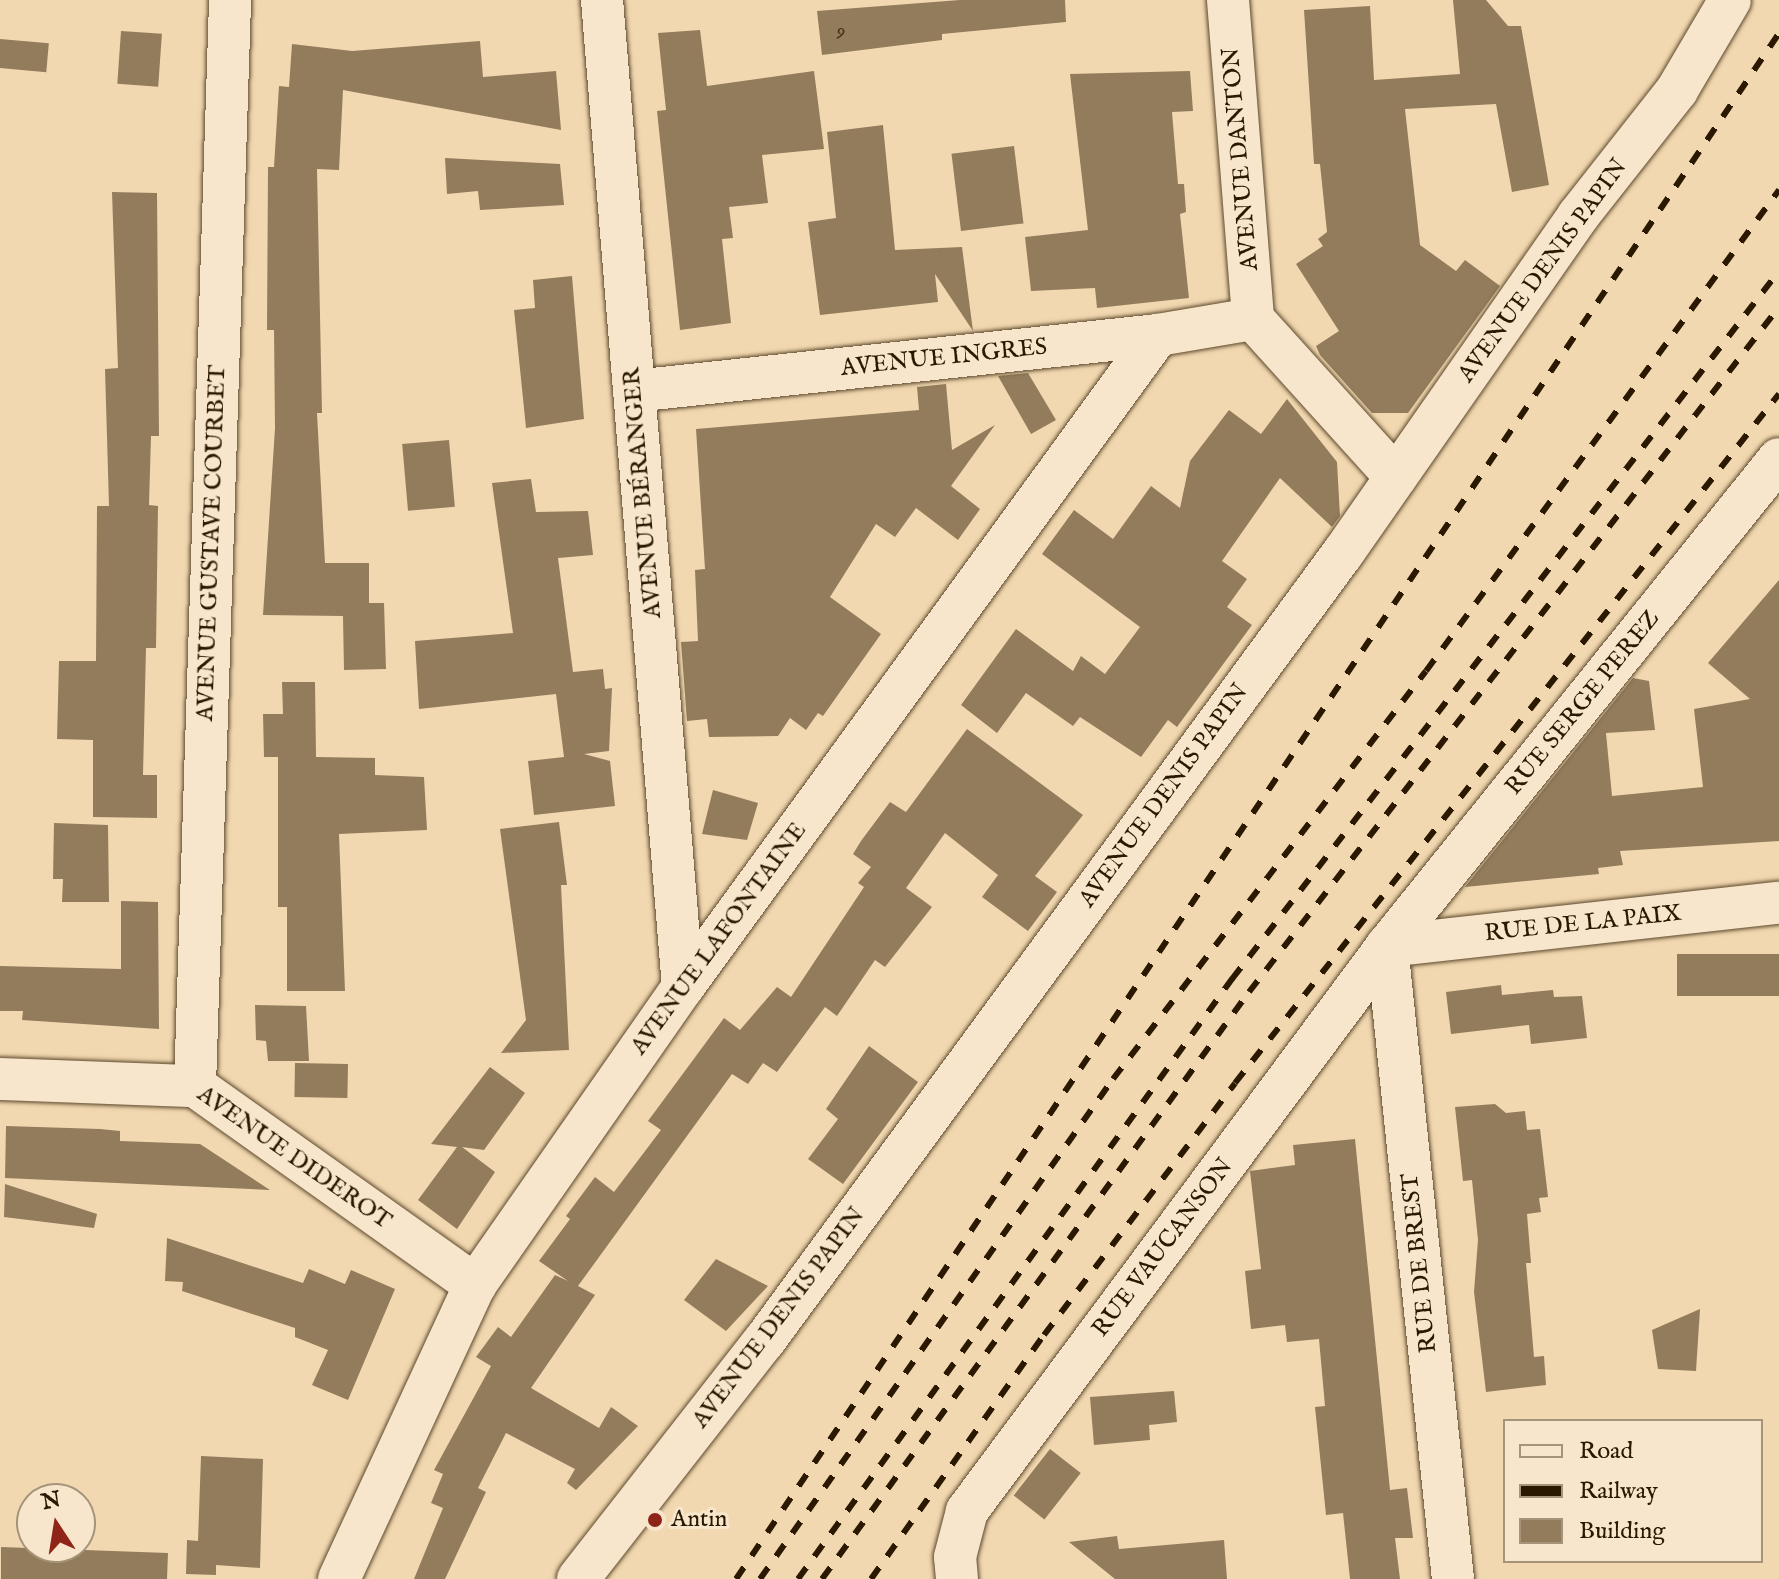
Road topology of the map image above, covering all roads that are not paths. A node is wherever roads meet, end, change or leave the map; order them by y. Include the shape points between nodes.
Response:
1 (230, 0) edge
2 (602, 0) edge
3 (1228, 0) edge
4 (1730, 0) edge
5 (1253, 319) junction
6 (1158, 335) junction
7 (634, 391) junction
8 (1779, 459) edge
9 (1396, 477) junction
10 (1779, 903) edge
11 (1387, 946) junction
12 (683, 987) junction
13 (0, 1079) edge
14 (195, 1086) junction
15 (475, 1285) junction
16 (956, 1568) edge
17 (339, 1579) edge
18 (578, 1579) edge
19 (1453, 1579) edge

1 - 14 street, AVENUE GUSTAVE COURBET
2 - 7 street, AVENUE BÉRANGER
3 - 5 street, AVENUE DANTON
4 - 9 street, AVENUE DENIS PAPIN via 1677,90 1578,216
5 - 6 street, AVENUE INGRES
5 - 9 street
6 - 7 street, AVENUE INGRES
6 - 12 street, AVENUE LAFONTAINE
7 - 12 street, AVENUE BÉRANGER
8 - 11 street, RUE SERGE PEREZ
9 - 18 street, AVENUE DENIS PAPIN via 765,1340
10 - 11 street, RUE DE LA PAIX
11 - 16 street, RUE VAUCANSON via 967,1511
11 - 19 street, RUE DE BREST
12 - 15 street, AVENUE LAFONTAINE
13 - 14 street, AVENUE DIDEROT
14 - 15 street, AVENUE DIDEROT
15 - 17 street, AVENUE LAFONTAINE

